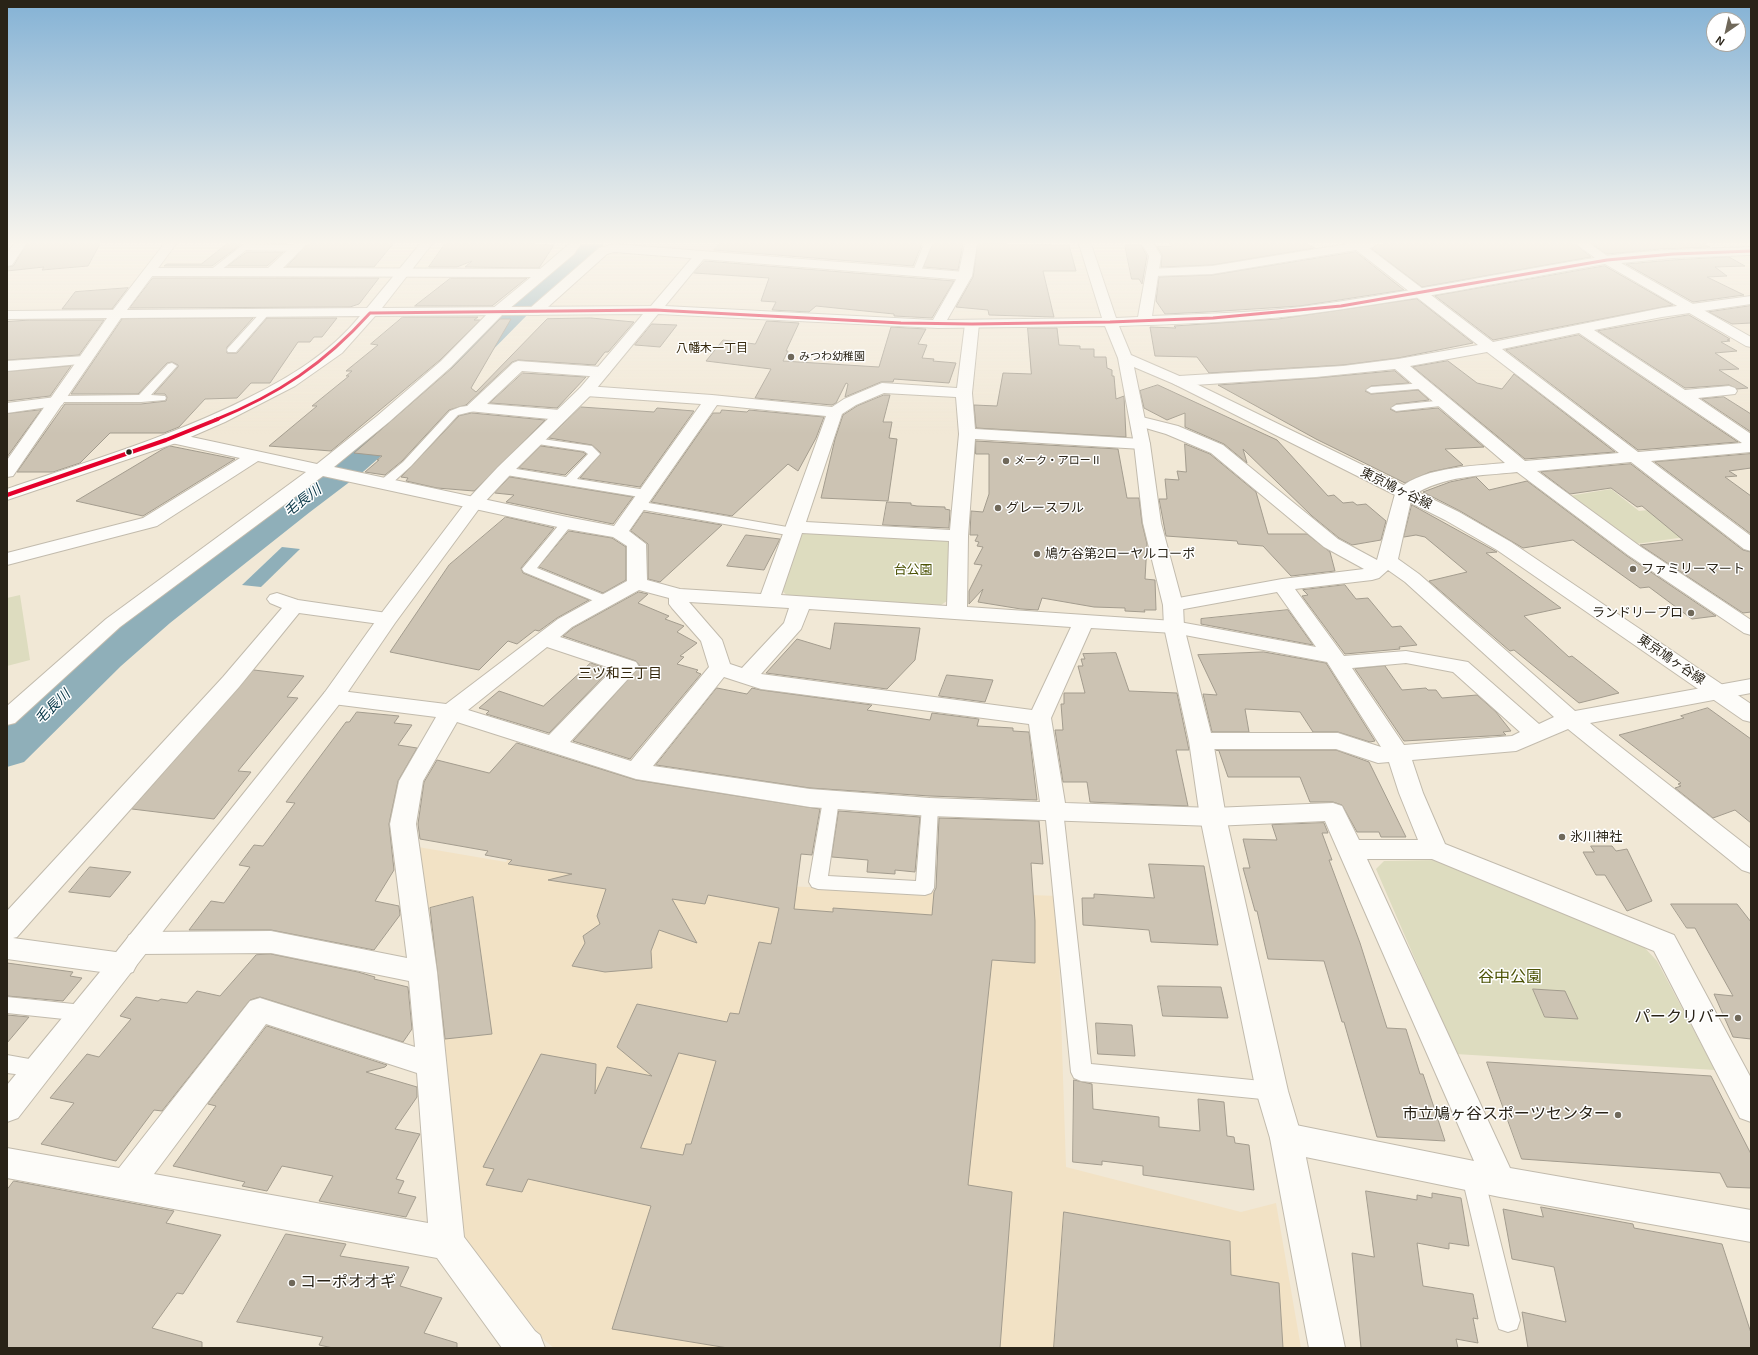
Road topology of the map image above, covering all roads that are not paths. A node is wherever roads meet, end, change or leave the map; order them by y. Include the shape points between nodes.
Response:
1 (122, 307) edge
2 (375, 307) edge
3 (503, 307) edge
4 (539, 307) edge
5 (657, 307) edge
6 (947, 307) edge
7 (1105, 307) edge
8 (1147, 307) edge
9 (1324, 307) edge
10 (1437, 307) edge
11 (1689, 307) edge
12 (1690, 307) edge
13 (655, 310) junction
14 (497, 312) junction
15 (534, 312) junction
16 (265, 313) junction
17 (370, 313) junction
18 (117, 314) junction
19 (7, 315) edge
20 (1144, 321) junction
21 (1110, 322) junction
22 (938, 324) junction
23 (972, 324) junction
24 (1581, 328) junction
25 (1751, 343) edge
26 (1491, 347) junction
27 (232, 350) dead end
28 (1125, 358) junction
29 (85, 360) junction
30 (1398, 364) junction
31 (7, 366) edge
32 (172, 366) dead end
33 (602, 372) junction
34 (1178, 381) junction
35 (1424, 386) junction
36 (1371, 390) dead end
37 (586, 391) junction
38 (1729, 391) dead end
39 (964, 393) junction
40 (1681, 395) junction
41 (161, 398) dead end
42 (141, 399) junction
43 (712, 400) junction
44 (57, 401) junction
45 (1445, 403) junction
46 (7, 408) edge
47 (474, 408) junction
48 (1396, 408) dead end
49 (835, 412) junction
50 (560, 415) junction
51 (1140, 433) junction
52 (966, 434) junction
53 (173, 438) junction
54 (535, 441) junction
55 (1751, 441) edge
56 (1751, 447) edge
57 (256, 455) junction
58 (1634, 457) junction
59 (1521, 466) junction
60 (322, 469) junction
61 (504, 471) junction
62 (7, 472) edge
63 (569, 480) junction
64 (386, 483) junction
65 (1404, 494) junction
66 (7, 495) edge
67 (642, 500) junction
68 (475, 502) junction
69 (567, 523) junction
70 (794, 529) junction
71 (619, 532) junction
72 (959, 536) junction
73 (1751, 545) edge
74 (7, 560) edge
75 (1384, 565) junction
76 (637, 584) junction
77 (1282, 585) junction
78 (680, 596) junction
79 (604, 600) junction
80 (769, 601) junction
81 (801, 604) junction
82 (957, 612) junction
83 (1174, 616) junction
84 (387, 619) junction
85 (1084, 621) junction
86 (1751, 629) edge
87 (544, 639) junction
88 (1335, 660) junction
89 (720, 668) junction
90 (747, 676) junction
91 (1751, 686) edge
92 (1719, 692) junction
93 (333, 697) junction
94 (451, 712) junction
95 (1751, 715) edge
96 (7, 718) edge
97 (1040, 718) junction
98 (1570, 719) junction
99 (1537, 734) junction
100 (1201, 741) junction
101 (554, 744) junction
102 (1398, 754) junction
103 (636, 771) junction
104 (831, 800) junction
105 (930, 807) junction
106 (1054, 810) junction
107 (1214, 817) junction
108 (1350, 849) junction
109 (1435, 850) junction
110 (1751, 863) edge
111 (7, 929) edge
112 (7, 948) edge
113 (131, 954) junction
114 (423, 972) junction
115 (7, 1005) edge
116 (83, 1013) junction
117 (7, 1064) edge
118 (431, 1065) junction
119 (39, 1068) junction
120 (1744, 1078) edge
121 (1272, 1091) junction
122 (7, 1108) edge
123 (1751, 1108) edge
124 (1286, 1138) junction
125 (7, 1163) edge
126 (1487, 1179) junction
127 (126, 1185) junction
128 (1751, 1226) edge
129 (447, 1243) junction
130 (1508, 1320) dead end
131 (523, 1347) edge
132 (1327, 1348) edge

1 - 18 street
2 - 17 street
3 - 14 street
4 - 15 street
5 - 13 street
6 - 22 street
7 - 21 street
8 - 20 street
9 - 20 street
10 - 26 street
11 - 24 street
12 - 25 street
13 - 15 street
13 - 22 street
13 - 33 street
14 - 15 street
14 - 17 street
14 - 60 street via 446,364
16 - 17 street
16 - 18 street
16 - 27 lane
17 - 53 street via 337,350 290,383 219,419
18 - 19 street
18 - 29 street
20 - 21 street
21 - 23 street
21 - 28 street
22 - 23 street
23 - 39 street
24 - 26 street
24 - 40 street
26 - 30 street
26 - 58 street
28 - 34 street, 東京鳩ヶ谷線
28 - 51 street
29 - 31 street
29 - 44 street
30 - 34 street via 1298,375
30 - 35 street
32 - 42 lane
33 - 37 street
33 - 47 street via 518,366
34 - 65 street, 東京鳩ヶ谷線
35 - 36 lane
35 - 45 street
37 - 43 street
37 - 50 street
38 - 40 street
39 - 49 street via 882,388
39 - 52 street
40 - 55 street
41 - 42 lane
42 - 44 lane
43 - 49 street
43 - 67 street
44 - 46 street
44 - 62 street
45 - 48 lane
45 - 59 street
47 - 50 street
47 - 64 lane via 454,413
49 - 70 street
50 - 54 street
51 - 52 street
51 - 75 street via 1172,430 1217,449 1331,543
51 - 83 street via 1152,523
52 - 72 street
53 - 57 street
53 - 66 street
54 - 61 street
54 - 63 lane via 588,448 594,454
56 - 58 street
57 - 60 street
57 - 74 street via 150,522
58 - 59 street
58 - 73 street
59 - 65 street via 1450,473 1420,483
59 - 86 street via 1674,579
60 - 64 street
60 - 96 street via 113,623
61 - 63 lane
61 - 68 street
63 - 67 lane
64 - 68 street
65 - 75 street
65 - 92 street, 東京鳩ヶ谷線 via 1452,516 1504,546
67 - 70 lane
67 - 71 street
68 - 69 street
68 - 84 street
69 - 71 street
69 - 79 lane via 529,569
70 - 72 street
70 - 80 street
71 - 76 street via 636,544
72 - 82 street
75 - 77 street via 1372,574
75 - 98 street via 1412,578
76 - 78 street
76 - 79 street
77 - 83 street
77 - 88 street
78 - 80 street
78 - 89 street via 678,604 711,640
79 - 87 street
80 - 81 street
81 - 82 street
81 - 90 street via 794,625
82 - 85 street
83 - 85 street
83 - 88 street
83 - 100 street
84 - 93 street
84 - 111 street via 286,602 276,630
85 - 97 street
87 - 94 street
87 - 101 street via 628,667
88 - 99 street via 1406,658 1460,667
88 - 102 street
89 - 90 street
89 - 103 street
90 - 97 street via 762,682
91 - 92 street
92 - 95 street, 東京鳩ヶ谷線
92 - 98 street
93 - 94 street
93 - 113 street
94 - 101 street
94 - 114 street via 411,781 403,824
97 - 106 street
98 - 99 street
98 - 110 street
99 - 102 street via 1516,743
100 - 102 street via 1338,741 1378,755
100 - 107 street
101 - 103 street
102 - 109 street
103 - 104 street
104 - 105 street
104 - 105 lane via 818,882 925,888
105 - 106 street
106 - 107 street
106 - 121 lane via 1081,1072
107 - 108 street via 1334,812
107 - 121 street
108 - 109 street
108 - 126 street
109 - 120 street via 1664,943
112 - 113 street
113 - 114 street via 271,942
113 - 116 street
114 - 118 street
115 - 116 lane
116 - 119 street
117 - 119 lane
118 - 127 street via 260,1010
118 - 129 street
119 - 122 street
120 - 123 street
121 - 124 street
124 - 126 street
124 - 132 street
125 - 127 street
126 - 128 street
126 - 130 lane
127 - 129 street
129 - 131 street

